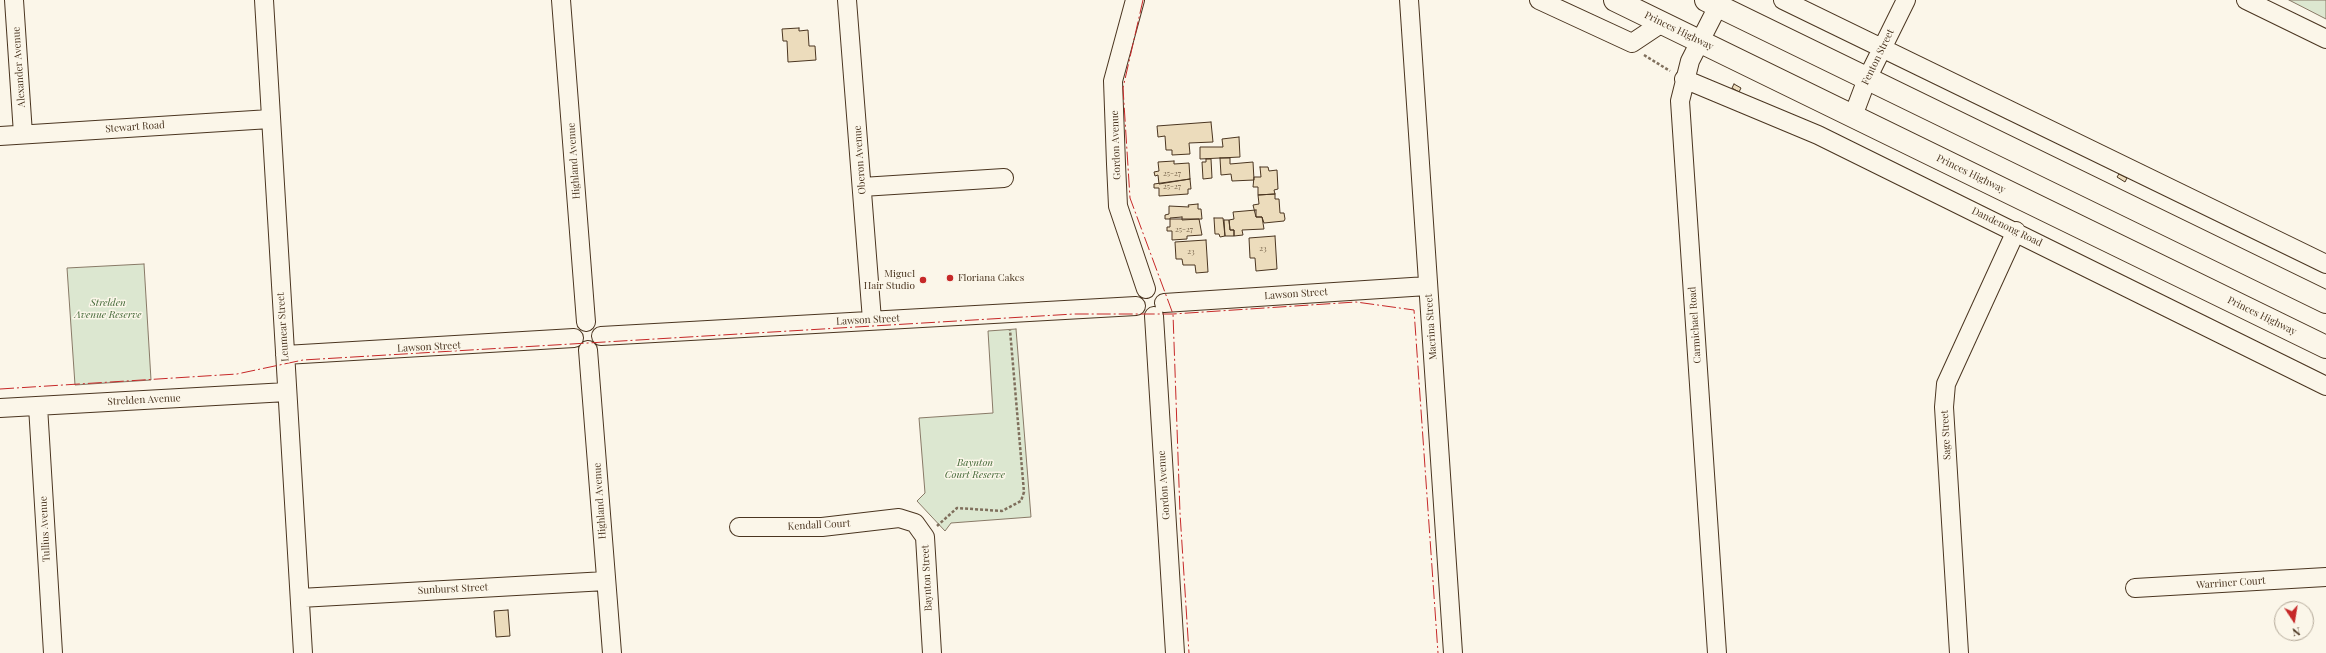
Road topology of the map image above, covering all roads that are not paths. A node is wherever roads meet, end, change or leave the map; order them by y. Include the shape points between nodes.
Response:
1 (14, 0) edge
2 (264, 0) edge
3 (561, 0) edge
4 (847, 0) edge
5 (1135, 0) edge
6 (1409, 0) edge
7 (1539, 0) edge
8 (1615, 0) edge
9 (1783, 0) edge
10 (1906, 0) edge
11 (2246, 0) edge
12 (1712, 3) edge
13 (1662, 23) junction
14 (2326, 39) edge
15 (1700, 41) junction
16 (1882, 49) junction
17 (1684, 79) junction
18 (1867, 79) junction
19 (1852, 116) junction
20 (270, 119) junction
21 (23, 134) junction
22 (0, 136) edge
23 (1004, 178) dead end
24 (862, 187) junction
25 (2016, 231) junction
26 (2326, 264) edge
27 (1428, 286) junction
28 (1146, 289) junction
29 (2326, 302) edge
30 (1136, 306) junction
31 (1159, 310) junction
32 (872, 320) junction
33 (586, 322) junction
34 (601, 336) junction
35 (574, 338) junction
36 (2326, 347) edge
37 (588, 350) junction
38 (285, 355) junction
39 (2326, 386) edge
40 (287, 392) junction
41 (38, 406) junction
42 (0, 408) edge
43 (899, 518) joint
44 (739, 527) dead end
45 (2326, 577) edge
46 (606, 581) junction
47 (2135, 588) dead end
48 (300, 598) junction
49 (53, 653) edge
50 (303, 653) edge
51 (612, 653) edge
52 (932, 653) edge
53 (1175, 653) edge
54 (1453, 653) edge
55 (1717, 653) edge
56 (1959, 653) edge

1 - 21 street, Alexander Avenue
2 - 20 street, Leumear Street
3 - 33 street, Highland Avenue
4 - 24 street, Oberon Avenue
5 - 28 street, Gordon Avenue via 1114,81 1116,164 1118,206
6 - 27 street, Macrina Street
7 - 13 street via 1632,42
8 - 13 highway, Princes Highway
9 - 16 street
10 - 16 street, Fenton Street
11 - 14 street
12 - 15 street, Carmichael Road
12 - 18 highway
13 - 15 highway, Princes Highway
15 - 17 street, Carmichael Road
15 - 19 highway, Princes Highway
16 - 18 street, Fenton Street
16 - 26 street
17 - 25 street, Dandenong Road via 1818,135
17 - 55 street, Carmichael Road via 1680,108
18 - 19 street, Fenton Street
18 - 29 highway
19 - 36 highway, Princes Highway
20 - 21 street, Stewart Road
20 - 38 street, Leumear Street
21 - 22 street, Stewart Road
23 - 24 street
24 - 32 street, Oberon Avenue
25 - 39 street, Dandenong Road
25 - 56 street, Sage Street via 1946,384 1944,407
27 - 31 street, Lawson Street
27 - 54 street, Macrina Street
28 - 30 street via 1139,294
28 - 31 street via 1158,292
30 - 31 street via 1141,314
30 - 32 street, Lawson Street
31 - 53 street, Gordon Avenue
32 - 34 street, Lawson Street
33 - 34 street via 597,326
33 - 35 street via 578,326
34 - 37 street via 597,346
35 - 37 street via 579,347
35 - 38 street, Lawson Street
37 - 46 street, Highland Avenue
38 - 40 street, Leumear Street
40 - 41 street, Strelden Avenue
40 - 48 street, Leumear Street
41 - 42 street, Strelden Avenue
41 - 49 street, Tullius Avenue
43 - 44 street, Kendall Court via 822,527
43 - 52 street, Baynton Street via 915,522 924,537
45 - 47 street, Warriner Court
46 - 48 street, Sunburst Street
46 - 51 street, Highland Avenue
48 - 50 street, Leumear Street

